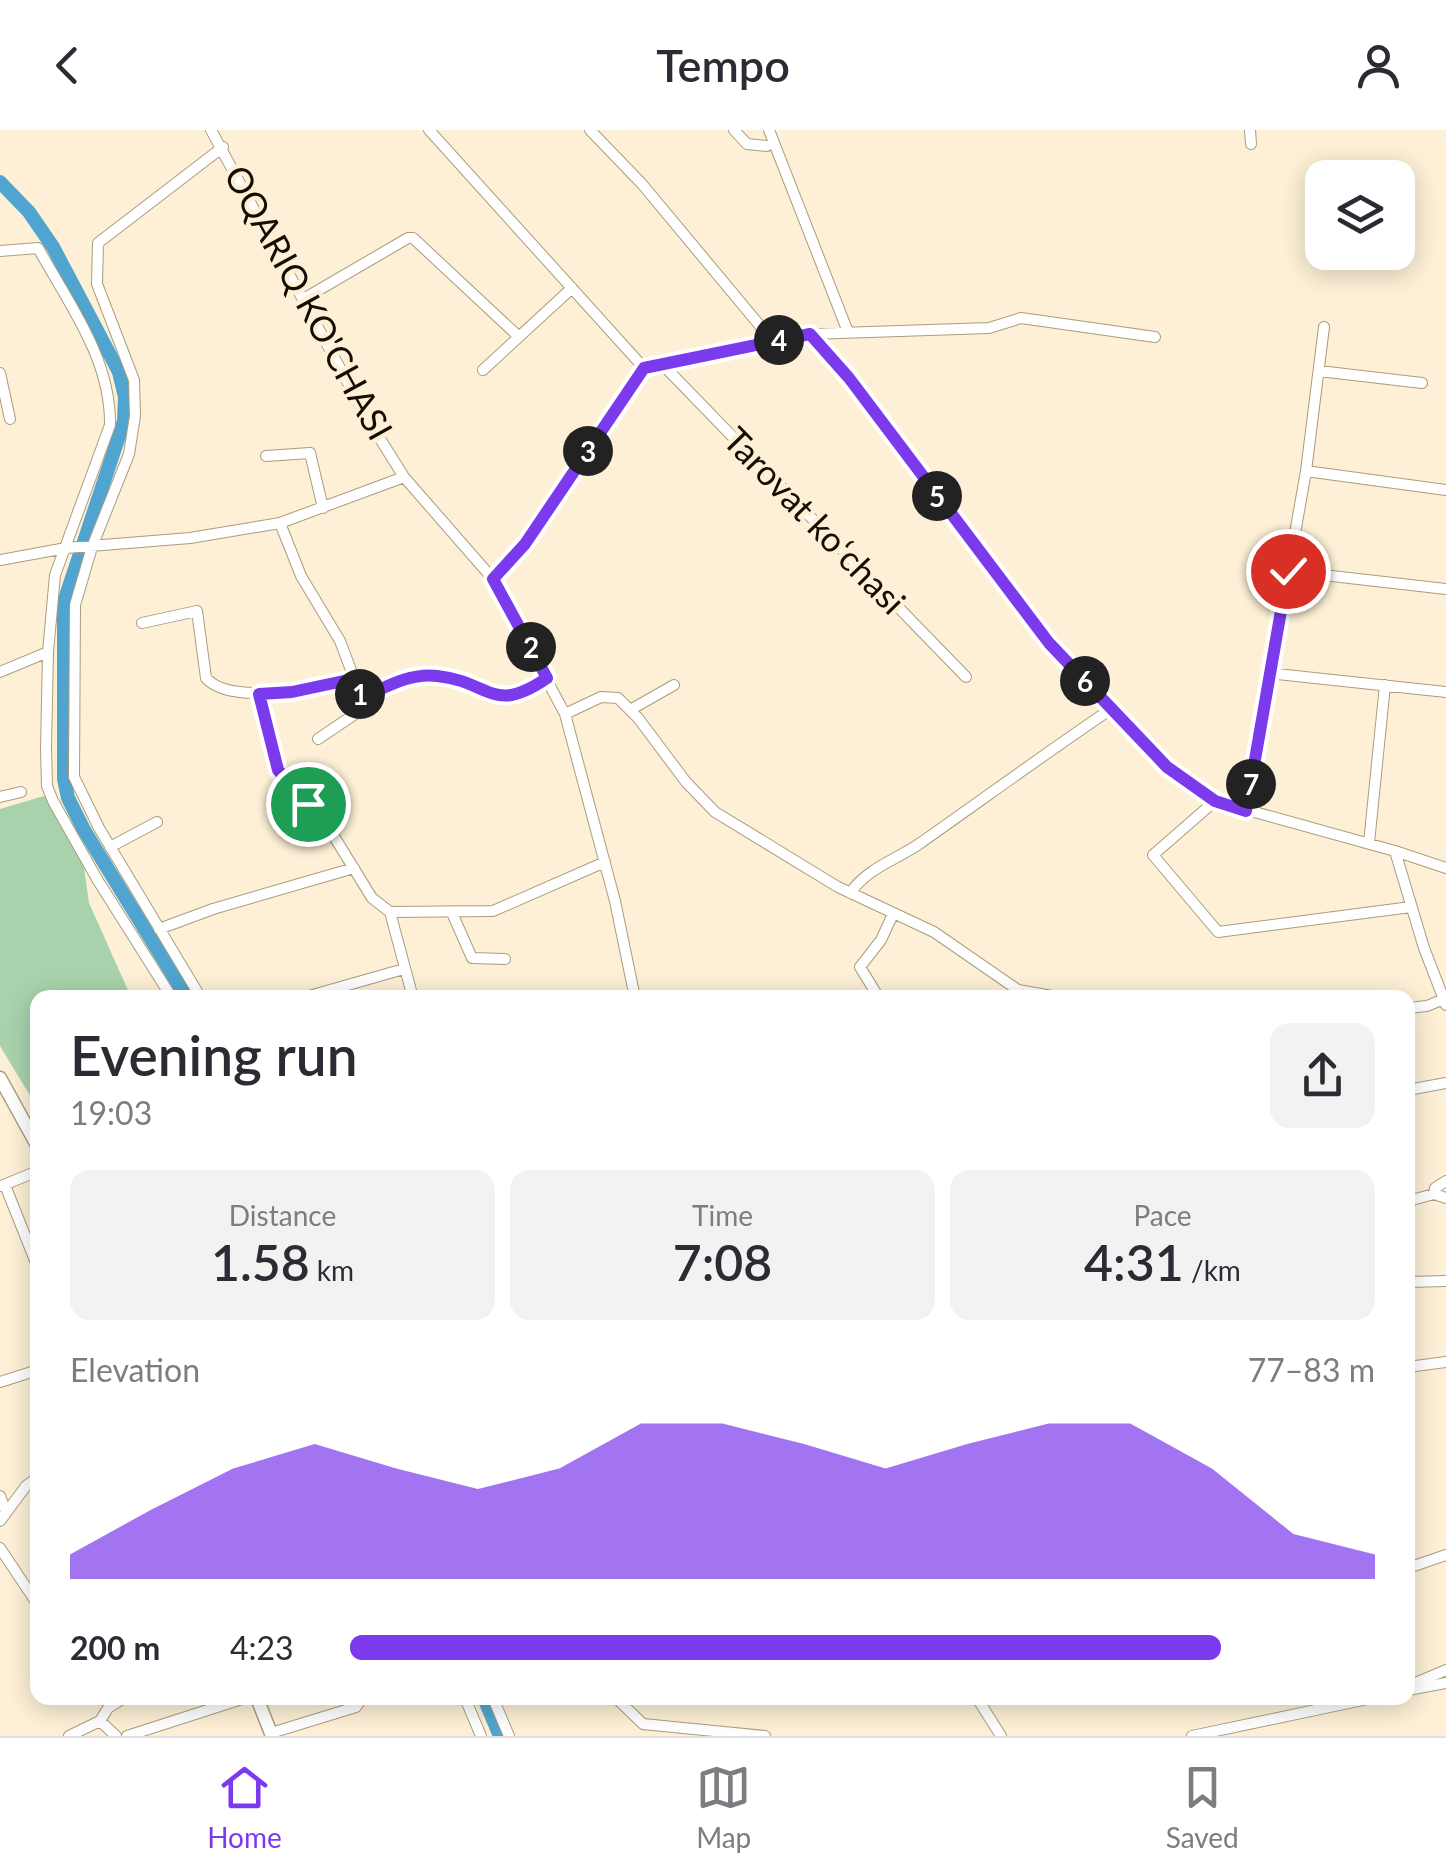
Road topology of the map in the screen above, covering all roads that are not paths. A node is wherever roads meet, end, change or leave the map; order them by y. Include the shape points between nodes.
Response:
1 (211, 130) edge
2 (429, 130) edge
3 (590, 130) edge
4 (734, 130) edge
5 (769, 130) edge
6 (1250, 130) edge
7 (1251, 144) dead end
8 (767, 146) dead end
9 (223, 147) junction
10 (0, 251) edge
11 (572, 288) junction
12 (305, 298) junction
13 (1324, 327) dead end
14 (848, 332) junction
15 (810, 334) junction
16 (518, 335) junction
17 (1155, 337) dead end
18 (768, 342) junction
19 (662, 364) junction
20 (644, 368) junction
21 (482, 370) dead end
22 (1318, 370) junction
23 (0, 373) edge
24 (1422, 384) dead end
25 (10, 419) dead end
26 (266, 456) dead end
27 (1306, 470) junction
28 (404, 477) junction
29 (1446, 490) edge
30 (323, 508) junction
31 (280, 523) junction
32 (92, 547) junction
33 (66, 548) junction
34 (0, 560) edge
35 (1288, 571) junction
36 (493, 579) junction
37 (1446, 589) edge
38 (142, 623) dead end
39 (48, 652) junction
40 (0, 672) edge
41 (1268, 673) junction
42 (966, 677) dead end
43 (547, 678) junction
44 (353, 679) junction
45 (674, 685) dead end
46 (1384, 686) junction
47 (1446, 692) edge
48 (259, 694) junction
49 (362, 698) junction
50 (1111, 709) junction
51 (630, 710) junction
52 (565, 714) junction
53 (318, 739) dead end
54 (21, 792) dead end
55 (0, 797) edge
56 (1215, 801) junction
57 (1246, 811) junction
58 (157, 822) dead end
59 (1369, 843) junction
60 (110, 847) junction
61 (1395, 851) junction
62 (605, 862) junction
63 (354, 868) junction
64 (1446, 868) edge
65 (850, 893) junction
66 (1410, 907) junction
67 (390, 912) junction
68 (452, 913) junction
69 (892, 914) junction
70 (160, 929) junction
71 (505, 960) dead end
72 (404, 969) junction
73 (167, 990) edge
74 (196, 990) edge
75 (330, 990) edge
76 (411, 990) edge
77 (633, 990) edge
78 (874, 990) edge
79 (1018, 990) edge
80 (1445, 1002) edge
81 (1415, 1007) edge
82 (0, 1078) edge
83 (1446, 1084) edge
84 (1415, 1089) edge
85 (30, 1132) edge
86 (30, 1174) edge
87 (1446, 1181) edge
88 (3, 1186) edge
89 (1434, 1194) junction
90 (1446, 1198) edge
91 (1415, 1199) edge
92 (30, 1249) edge
93 (1446, 1281) edge
94 (1415, 1282) edge
95 (1446, 1362) edge
96 (1415, 1365) edge
97 (30, 1373) edge
98 (0, 1382) edge
99 (30, 1485) edge
100 (0, 1496) edge
101 (3, 1517) edge
102 (0, 1548) edge
103 (1446, 1555) edge
104 (1415, 1566) edge
105 (30, 1593) edge
106 (1446, 1670) edge
107 (1446, 1683) edge
108 (1415, 1685) edge
109 (1415, 1687) edge
110 (113, 1705) edge
111 (224, 1705) edge
112 (260, 1705) edge
113 (357, 1705) edge
114 (468, 1705) edge
115 (496, 1705) edge
116 (625, 1705) edge
117 (982, 1705) edge
118 (1339, 1705) edge
119 (100, 1722) junction
120 (643, 1724) junction
121 (724, 1734) edge
122 (272, 1735) edge
123 (69, 1736) edge
124 (116, 1736) edge
125 (127, 1736) edge
126 (482, 1736) edge
127 (509, 1736) edge
128 (648, 1736) edge
129 (765, 1736) edge
130 (1002, 1736) edge
131 (1192, 1736) edge

1 - 9 street, OQARIQ KO'CHASI
2 - 11 street
3 - 18 street
4 - 8 street via 747,144
5 - 14 street
6 - 7 street
9 - 12 street, OQARIQ KO'CHASI
9 - 32 street via 98,244 98,284 134,380 135,416 129,454
10 - 33 street via 38,248 104,370 110,425
11 - 16 street
11 - 20 street
12 - 16 street via 414,238
12 - 28 street, OQARIQ KO'CHASI
13 - 22 street
14 - 15 street
14 - 17 street via 989,328 1022,318
15 - 18 street
15 - 50 street via 1029,620
16 - 21 street
18 - 19 street
19 - 20 street
19 - 42 street, Tarovat koʻchasi
20 - 36 street via 525,544
22 - 24 street
22 - 27 street
23 - 25 street
26 - 30 street via 310,453
27 - 29 street
27 - 35 street
28 - 30 street, OQARIQ KO'CHASI
28 - 36 street, OQARIQ KO'CHASI
30 - 31 street, OQARIQ KO'CHASI
31 - 32 street, OQARIQ KO'CHASI
31 - 44 street
32 - 33 street, OQARIQ KO'CHASI
32 - 60 street via 75,605 74,777
33 - 34 street, OQARIQ KO'CHASI
33 - 39 street via 55,575
35 - 37 street
35 - 41 street
36 - 43 street, OQARIQ KO'CHASI
38 - 48 street via 196,611 208,682
39 - 40 street
39 - 73 street via 46,749 53,801
41 - 46 street
41 - 57 street
43 - 49 street via 504,698 456,679 416,676
43 - 52 street, OQARIQ KO'CHASI
44 - 48 street
44 - 49 street
45 - 51 street
46 - 47 street
46 - 59 street
48 - 63 street via 278,770 327,825
49 - 53 street via 362,709
50 - 56 street via 1167,767
50 - 65 street via 905,854 877,866
51 - 52 street via 611,696
51 - 65 street via 706,805
52 - 62 street, OQARIQ KO'CHASI
54 - 55 street
56 - 57 street
56 - 66 street via 1153,855 1218,932
57 - 59 street
58 - 60 street
59 - 61 street
60 - 70 street
61 - 64 street
61 - 66 street
62 - 68 street via 493,911
62 - 77 street, OQARIQ KO'CHASI
63 - 67 street via 372,898
63 - 70 street
65 - 69 street
66 - 80 street
67 - 68 street
67 - 72 street
68 - 71 street via 472,958
69 - 78 street via 860,967
69 - 79 street via 934,932
70 - 74 street
72 - 75 street
72 - 76 street
80 - 81 street
82 - 85 main road
83 - 84 street
86 - 88 street
87 - 89 street
88 - 92 street
89 - 90 street
89 - 91 street
93 - 94 street
95 - 96 street
97 - 98 street
99 - 101 street
100 - 101 street
102 - 105 street
103 - 104 street
106 - 108 street
107 - 109 street
110 - 119 street
111 - 125 street
112 - 122 main road
113 - 122 street
114 - 126 street
115 - 127 street
116 - 120 street
117 - 130 street
118 - 131 street
119 - 123 street
119 - 124 street
120 - 121 street
120 - 128 street
121 - 129 street

